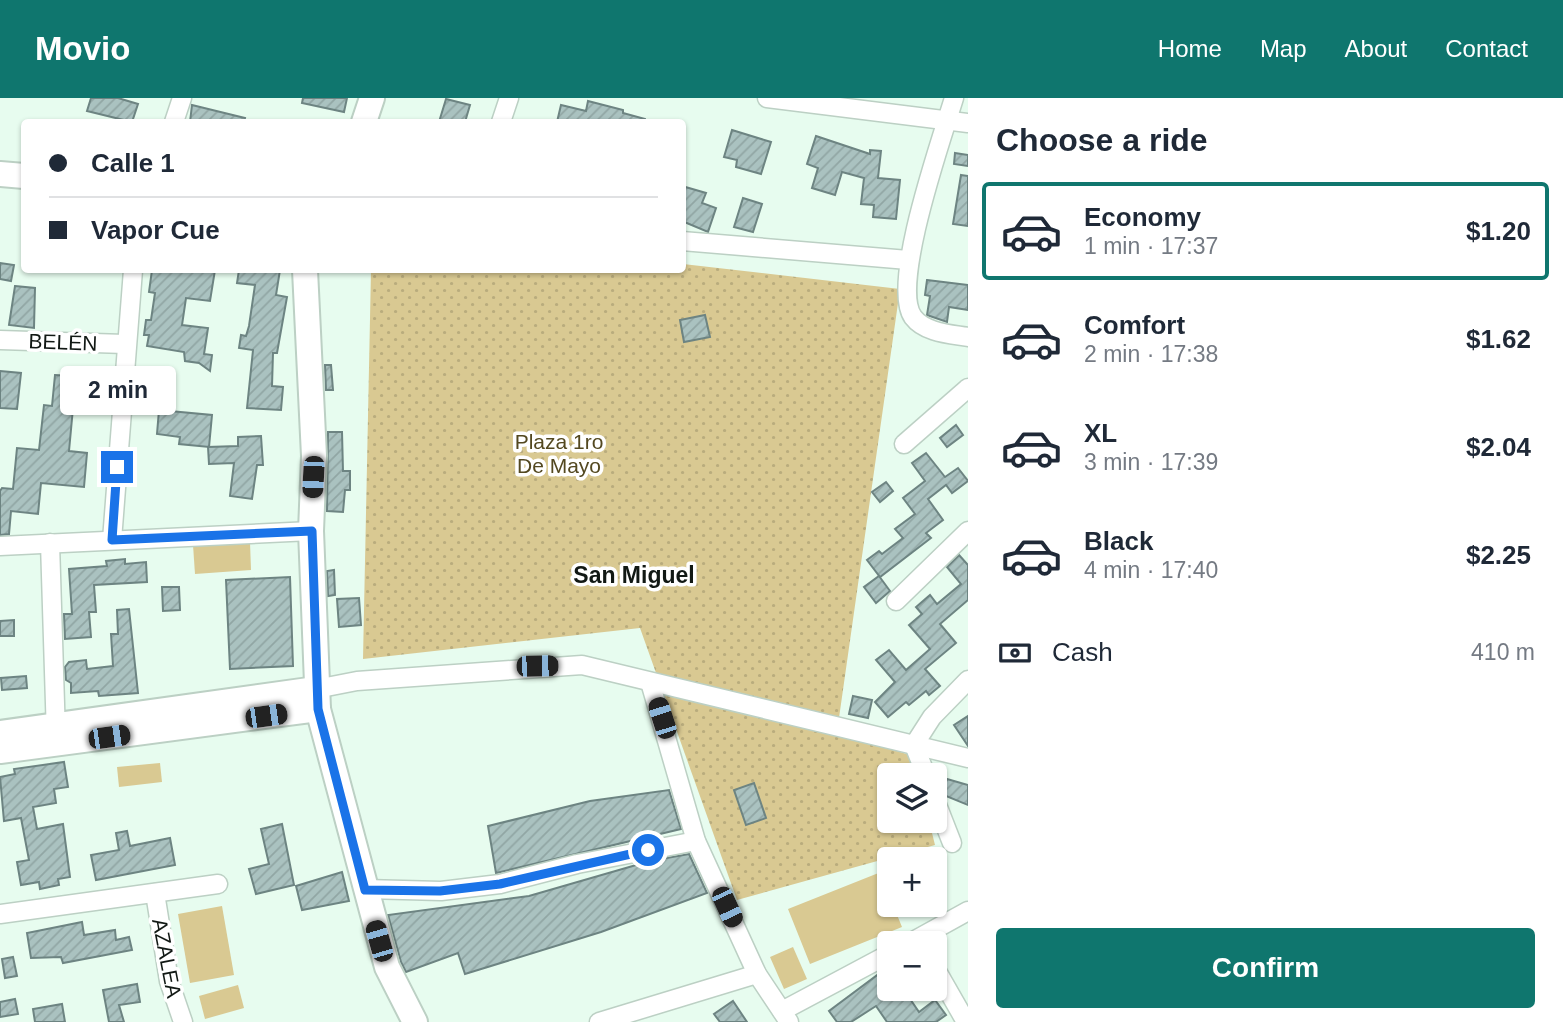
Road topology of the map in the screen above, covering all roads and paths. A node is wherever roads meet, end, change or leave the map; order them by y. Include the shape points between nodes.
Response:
1 (182, 98) edge
2 (372, 98) edge
3 (509, 98) edge
4 (767, 98) edge
5 (954, 98) edge
6 (175, 119) edge
7 (365, 119) edge
8 (502, 119) edge
9 (947, 121) junction
10 (968, 123) edge
11 (0, 174) edge
12 (21, 176) edge
13 (686, 241) edge
14 (908, 260) junction
15 (133, 273) edge
16 (304, 273) edge
17 (968, 337) edge
18 (0, 340) edge
19 (125, 344) junction
20 (968, 388) edge
21 (904, 444) dead end
22 (312, 531) junction
23 (968, 531) edge
24 (112, 540) junction
25 (50, 543) junction
26 (0, 546) edge
27 (896, 601) dead end
28 (968, 680) edge
29 (650, 682) junction
30 (317, 699) junction
31 (0, 733) edge
32 (56, 735) junction
33 (914, 745) junction
34 (0, 751) edge
35 (968, 758) edge
36 (921, 763) edge
37 (947, 830) edge
38 (696, 841) junction
39 (952, 843) dead end
40 (218, 884) dead end
41 (365, 890) junction
42 (155, 893) junction
43 (968, 911) edge
44 (0, 914) edge
45 (935, 931) edge
46 (877, 961) edge
47 (757, 974) junction
48 (947, 988) edge
49 (785, 1017) edge
50 (183, 1022) edge
51 (415, 1022) edge
52 (599, 1022) edge
53 (967, 1022) edge

1 - 6 street
2 - 7 main road
3 - 8 street
4 - 9 street
5 - 9 street
9 - 10 street
9 - 14 street
11 - 12 main road
13 - 14 street
14 - 17 street via 913,317 936,331
15 - 19 street
16 - 22 main road via 314,456
18 - 19 street, BELÉN
19 - 24 street
20 - 21 street
22 - 24 street
22 - 30 main road
23 - 27 street
24 - 25 street
25 - 26 street
25 - 32 street
28 - 33 street via 932,717
29 - 30 street via 582,665 559,665 357,681
29 - 33 street
29 - 38 street
30 - 32 main road
30 - 41 main road
31 - 32 main road
32 - 34 main road
33 - 35 street
33 - 36 street
37 - 39 street
38 - 41 street via 500,884 440,891
38 - 47 street
40 - 42 street
41 - 51 main road via 387,967
42 - 44 street
42 - 50 street, AZALEA via 169,981
43 - 45 street
46 - 49 street
47 - 49 street
47 - 52 street
48 - 53 street

